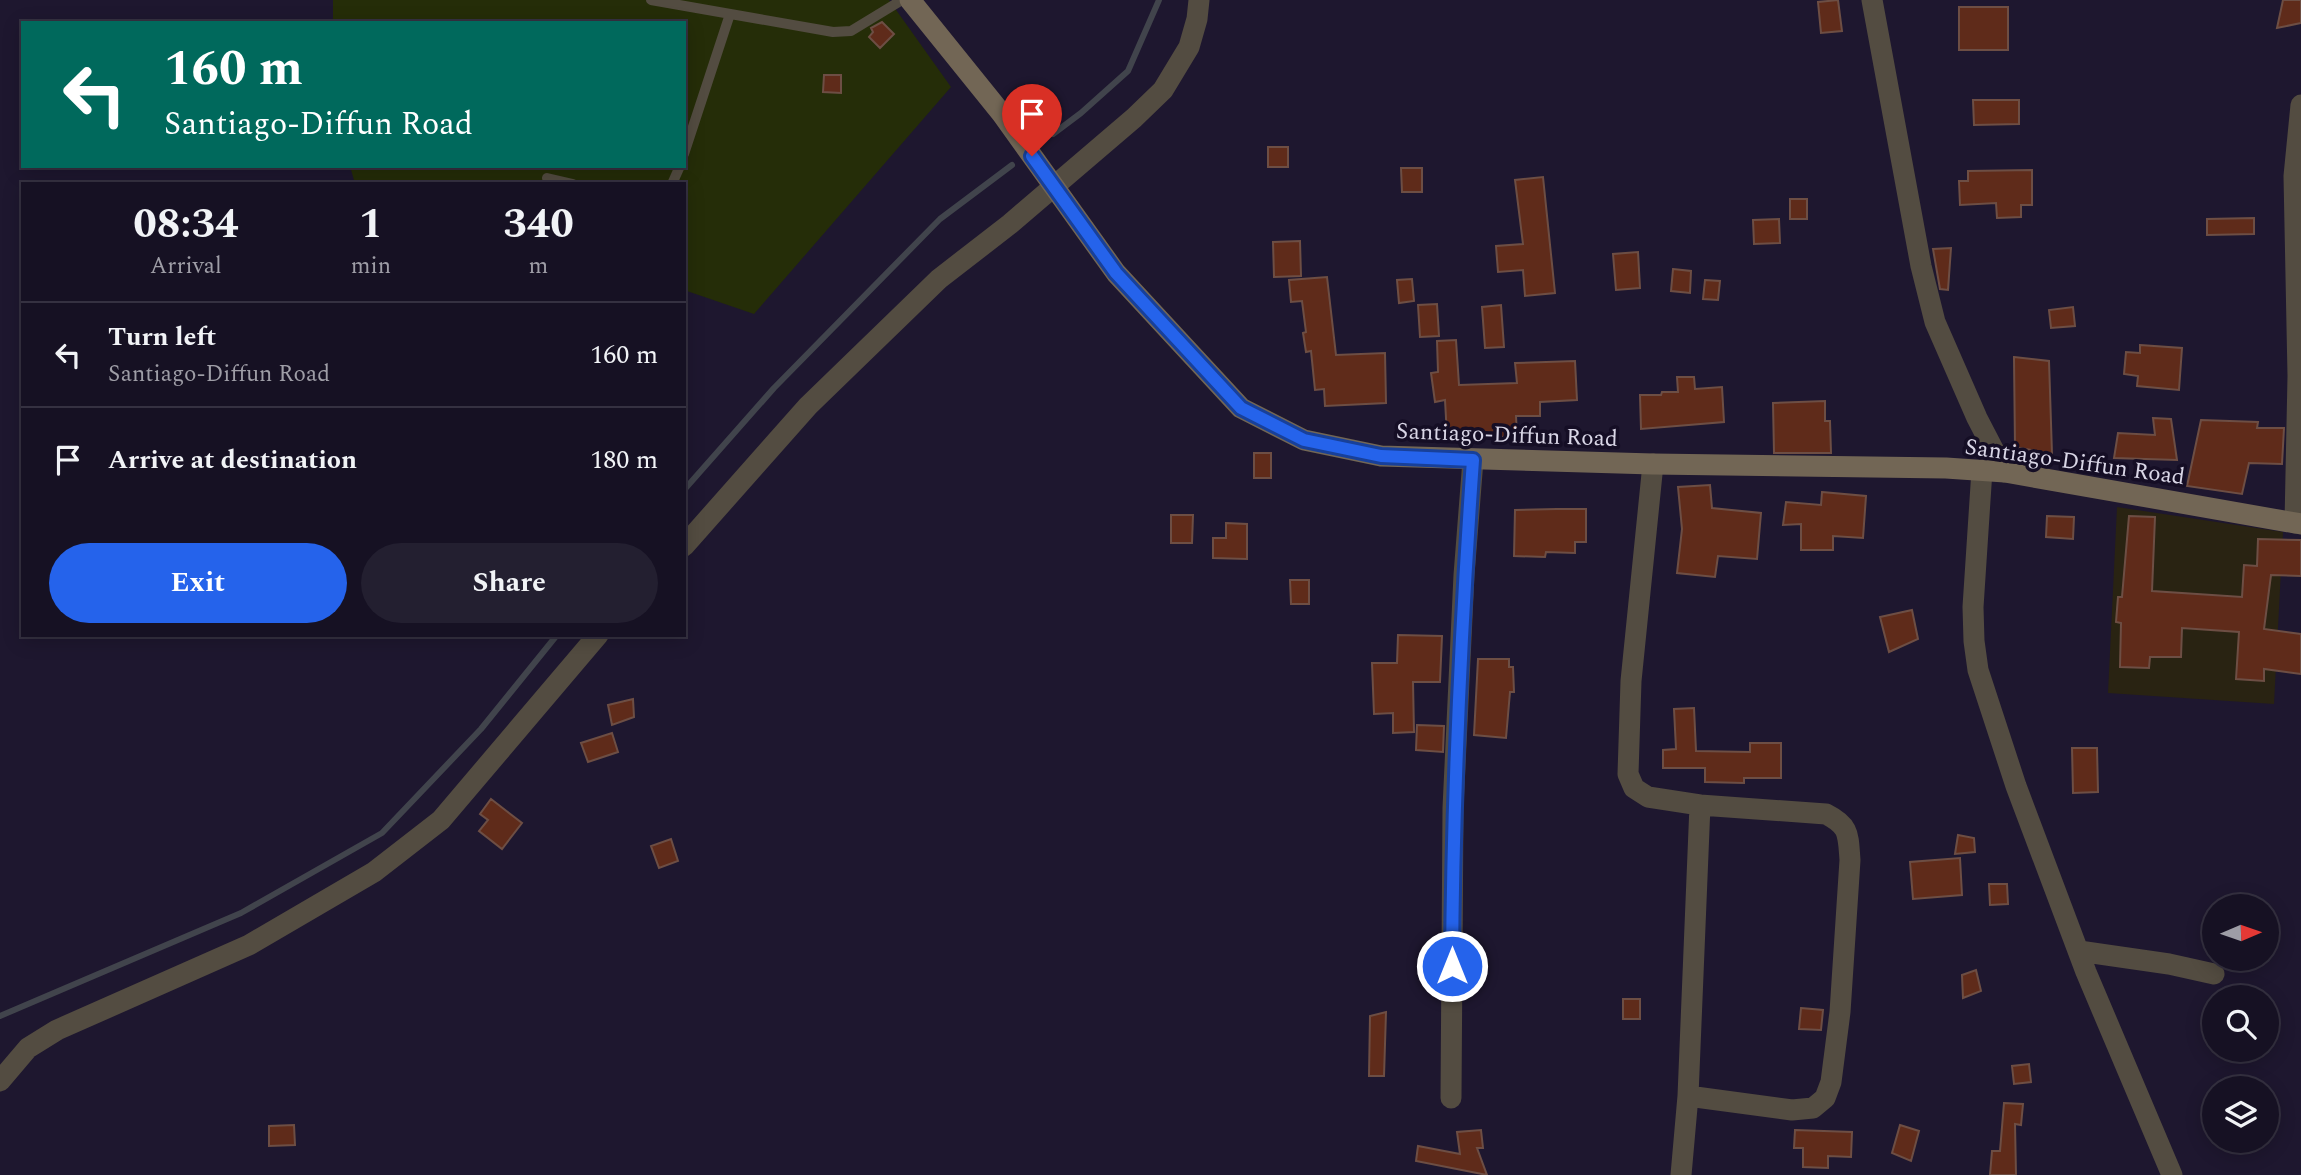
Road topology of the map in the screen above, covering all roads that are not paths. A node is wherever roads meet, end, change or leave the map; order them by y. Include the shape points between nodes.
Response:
1 (651, 0) edge
2 (902, 0) edge
3 (910, 0) edge
4 (1199, 0) edge
5 (1872, 0) edge
6 (730, 14) junction
7 (2301, 105) edge
8 (686, 148) edge
9 (547, 178) dead end
10 (564, 182) edge
11 (1054, 186) junction
12 (2299, 375) edge
13 (1473, 460) junction
14 (1653, 464) junction
15 (1982, 470) junction
16 (2005, 472) junction
17 (2298, 523) edge
18 (686, 544) edge
19 (595, 637) edge
20 (1700, 805) junction
21 (2079, 951) junction
22 (2214, 974) dead end
23 (0, 1081) edge
24 (1688, 1096) junction
25 (1451, 1098) dead end
26 (1681, 1175) edge
27 (2172, 1175) edge

1 - 6 lane
2 - 6 lane via 851,31
3 - 11 main road, Santiago-Diffun Road via 1003,114
4 - 11 street via 1189,47 1163,90
5 - 16 street via 1935,322
6 - 8 lane
7 - 12 street via 2294,176
9 - 10 lane
11 - 13 main road, Santiago-Diffun Road via 1116,273 1241,408 1304,440 1381,456
11 - 18 street via 939,279 876,339 808,406
12 - 17 street
13 - 14 main road, Santiago-Diffun Road
13 - 25 street via 1453,808
14 - 15 main road, Santiago-Diffun Road
14 - 20 street via 1631,681 1628,774 1634,788 1648,797
15 - 16 main road, Santiago-Diffun Road
15 - 21 street via 1973,607 1978,670
16 - 17 main road, Santiago-Diffun Road
19 - 23 street via 441,820 374,872 249,945 57,1030 27,1048
20 - 24 street
20 - 24 street via 1826,814 1841,822 1849,836 1850,860 1840,1012 1825,1098 1813,1108 1792,1110
21 - 22 street
21 - 27 street
24 - 26 street

